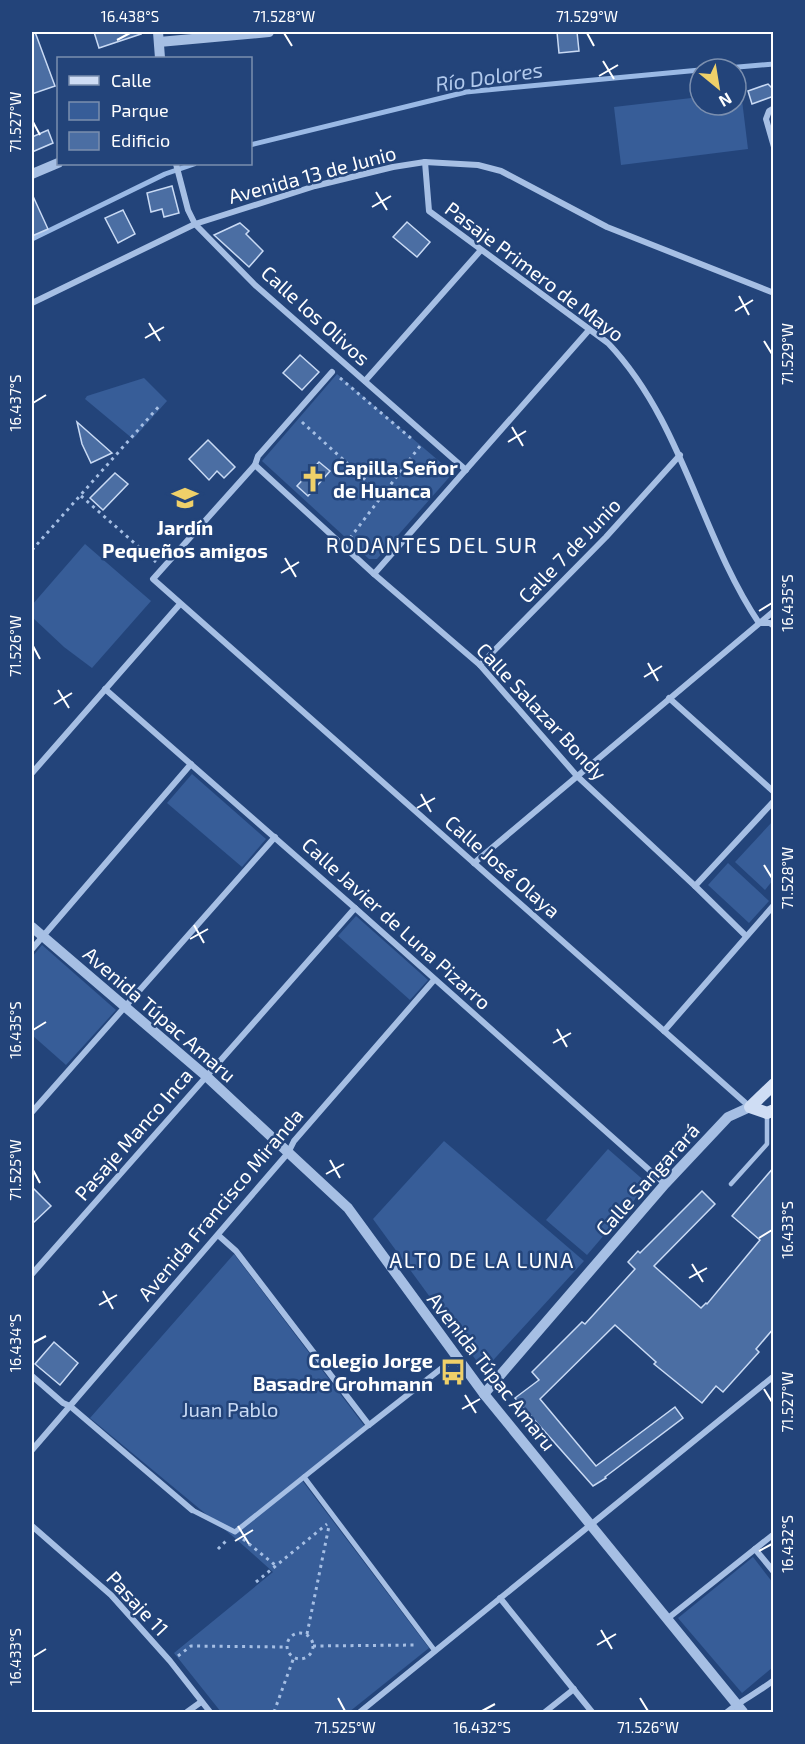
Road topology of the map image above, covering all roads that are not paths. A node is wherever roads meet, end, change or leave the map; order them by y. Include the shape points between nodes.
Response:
1 (269, 32) edge
2 (158, 37) edge
3 (160, 57) edge
4 (774, 108) edge
5 (774, 147) edge
6 (425, 162) junction
7 (57, 163) edge
8 (176, 165) edge
9 (32, 174) edge
10 (195, 224) junction
11 (481, 250) junction
12 (774, 293) edge
13 (32, 303) edge
14 (589, 330) junction
15 (334, 374) road end
16 (365, 381) junction
17 (680, 455) junction
18 (255, 465) junction
19 (466, 470) junction
20 (374, 574) junction
21 (180, 604) junction
22 (774, 611) edge
23 (759, 623) junction
24 (774, 626) edge
25 (480, 665) junction
26 (105, 689) junction
27 (669, 698) junction
28 (191, 764) junction
29 (32, 773) edge
30 (577, 776) junction
31 (774, 792) edge
32 (774, 801) edge
33 (275, 837) junction
34 (474, 862) junction
35 (695, 886) junction
36 (774, 905) edge
37 (356, 908) junction
38 (32, 927) edge
39 (43, 936) junction
40 (746, 936) junction
41 (32, 949) edge
42 (434, 980) junction
43 (125, 1008) junction
44 (664, 1030) junction
45 (206, 1076) junction
46 (774, 1084) edge
47 (750, 1107) junction
48 (32, 1112) edge
49 (770, 1112) edge
50 (288, 1153) junction
51 (664, 1184) junction
52 (731, 1184) dead end
53 (218, 1235) junction
54 (32, 1274) edge
55 (456, 1357) junction
56 (32, 1376) edge
57 (774, 1376) edge
58 (484, 1394) junction
59 (70, 1406) junction
60 (369, 1425) junction
61 (32, 1450) edge
62 (304, 1478) junction
63 (192, 1510) joint
64 (32, 1526) edge
65 (591, 1526) junction
66 (774, 1534) edge
67 (755, 1549) junction
68 (774, 1572) edge
69 (500, 1598) junction
70 (667, 1619) junction
71 (435, 1651) junction
72 (774, 1680) edge
73 (574, 1689) junction
74 (201, 1702) junction
75 (740, 1708) edge
76 (188, 1713) edge
77 (210, 1713) edge
78 (360, 1713) edge
79 (545, 1713) edge
80 (592, 1713) edge
81 (727, 1713) edge

1 - 2 street
2 - 3 street
4 - 5 street via 766,119
6 - 10 street, Avenida 13 de Junio via 315,186
6 - 11 street, Pasaje Primero de Mayo via 429,211
6 - 12 street, Avenida 13 de Junio via 478,165 501,171 607,227
7 - 9 street
8 - 10 street, Calle los Olivos
10 - 13 street, Avenida 13 de Junio
10 - 16 street, Calle los Olivos via 255,285
11 - 14 street, Pasaje Primero de Mayo
11 - 16 street
14 - 17 street, Pasaje Primero de Mayo via 608,343 628,367
14 - 19 street
15 - 18 street via 258,456
16 - 19 street, Calle los Olivos
17 - 23 street, Pasaje Primero de Mayo via 739,591
17 - 25 street, Calle 7 de Junio
18 - 20 street, Calle Salazar Bondy
18 - 21 street, Calle José Olaya via 153,579
19 - 20 street
20 - 25 street, Calle Salazar Bondy
21 - 26 street
21 - 34 street, Calle José Olaya
22 - 23 street
23 - 24 street via 770,622
23 - 27 street
25 - 30 street, Calle Salazar Bondy
26 - 28 street, Calle Javier de Luna Pizarro
26 - 29 street
27 - 30 street
27 - 31 street
28 - 33 street, Calle Javier de Luna Pizarro
28 - 39 street
30 - 34 street
30 - 35 street, Calle Salazar Bondy
32 - 35 street
33 - 37 street, Calle Javier de Luna Pizarro
33 - 43 street
34 - 44 street, Calle José Olaya
35 - 40 street, Calle Salazar Bondy
36 - 40 street
37 - 42 street, Calle Javier de Luna Pizarro
37 - 45 street, Pasaje Manco Inca
38 - 39 street, Avenida Túpac Amaru
39 - 41 street
39 - 43 street, Avenida Túpac Amaru
40 - 44 street
42 - 50 street, Avenida Francisco Miranda via 294,1141
42 - 51 street, Calle Javier de Luna Pizarro
43 - 45 street, Avenida Túpac Amaru
43 - 48 street
44 - 47 street, Calle José Olaya
45 - 50 street, Avenida Túpac Amaru
45 - 54 street, Pasaje Manco Inca
46 - 47 main road
47 - 49 main road
47 - 51 street, Calle Sangarará via 728,1117
49 - 52 lane via 767,1144
50 - 53 street, Avenida Francisco Miranda
50 - 55 street, Avenida Túpac Amaru via 348,1209
51 - 58 street, Calle Sangarará
53 - 59 street, Avenida Francisco Miranda
53 - 60 street via 236,1251
55 - 58 street, Avenida Túpac Amaru
55 - 60 street
56 - 59 street
57 - 65 street
58 - 65 street, Avenida Túpac Amaru
59 - 61 street, Avenida Francisco Miranda
59 - 63 street
60 - 62 street
62 - 63 street via 235,1532
62 - 71 street
64 - 74 street, Pasaje 11 via 111,1594
65 - 69 street
65 - 70 street, Avenida Túpac Amaru
66 - 67 street
67 - 68 street
67 - 70 street
69 - 71 street
69 - 73 street
70 - 75 street, Avenida Túpac Amaru
71 - 78 street
72 - 75 street
73 - 79 street
73 - 80 street
74 - 76 street
74 - 77 street, Pasaje 11
75 - 81 street

